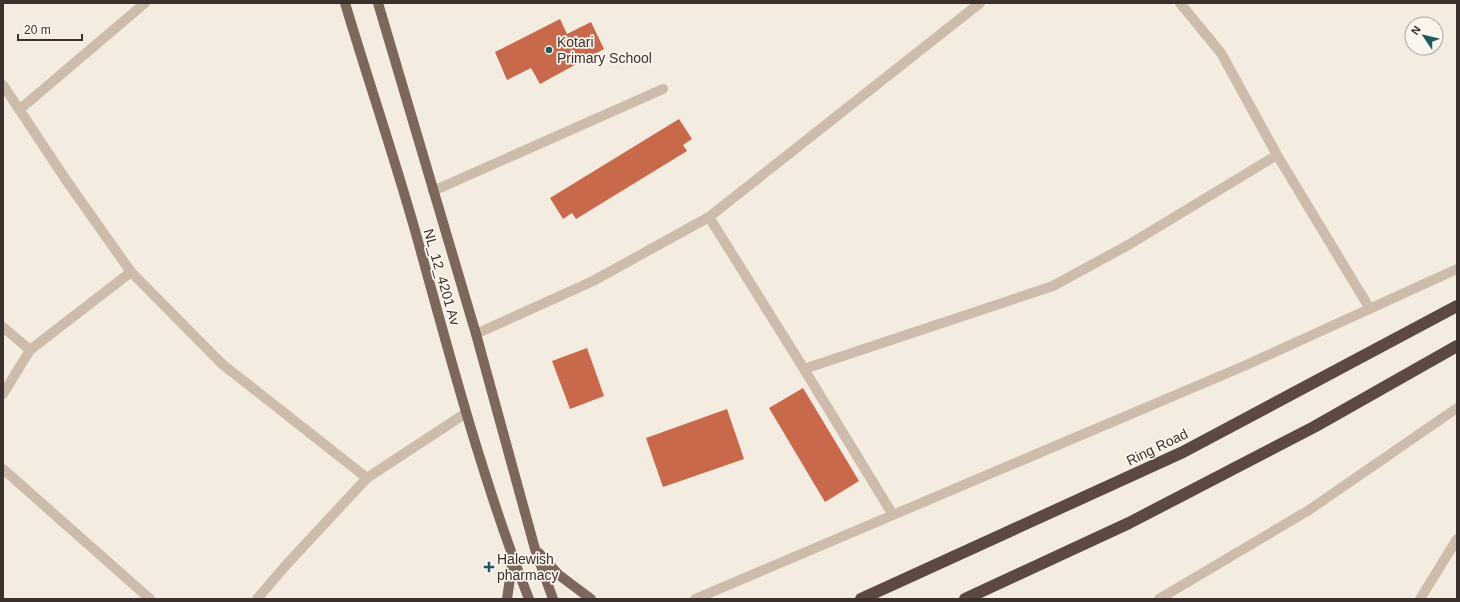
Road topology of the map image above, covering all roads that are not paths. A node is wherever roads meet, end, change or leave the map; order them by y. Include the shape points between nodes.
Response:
1 (145, 3) edge
2 (345, 3) edge
3 (378, 3) edge
4 (980, 3) edge
5 (1180, 3) edge
6 (3, 85) edge
7 (663, 89) dead end
8 (19, 110) junction
9 (1277, 155) junction
10 (434, 191) junction
11 (709, 217) junction
12 (1457, 269) edge
13 (130, 272) junction
14 (1457, 306) edge
15 (1370, 309) junction
16 (3, 327) edge
17 (476, 334) junction
18 (1457, 346) edge
19 (30, 350) junction
20 (804, 369) junction
21 (3, 394) edge
22 (1457, 408) edge
23 (466, 413) junction
24 (3, 469) edge
25 (367, 478) junction
26 (892, 515) junction
27 (1457, 539) edge
28 (535, 549) junction
29 (513, 558) junction
30 (150, 599) edge
31 (258, 599) edge
32 (507, 599) edge
33 (529, 599) edge
34 (553, 599) edge
35 (591, 599) edge
36 (695, 599) edge
37 (862, 599) edge
38 (965, 599) edge
39 (1159, 599) edge
40 (1420, 599) edge

1 - 8 street
2 - 23 main road, NL_12_4201 Av via 415,231
3 - 10 main road, NL_12_4201 Av
4 - 11 street
5 - 9 street via 1221,53
6 - 8 street
7 - 10 street
8 - 13 street
9 - 15 street
9 - 20 street via 1130,244 1053,286
10 - 17 main road, NL_12_4201 Av
11 - 17 street via 593,281
11 - 20 street
12 - 15 street
13 - 19 street
13 - 25 street via 222,364
14 - 37 highway, Ring Road via 1183,452
15 - 26 street via 1244,366
16 - 19 street
17 - 28 main road, NL_12_4201 Av
18 - 38 highway via 1314,427 1129,523
19 - 21 street
20 - 26 street
22 - 39 street via 1309,510
23 - 25 street
23 - 29 main road, NL_12_4201 Av
24 - 30 street
25 - 31 street via 286,564
26 - 36 street
27 - 40 street
28 - 34 main road, NL_12_4201 Av
28 - 35 main road via 559,575
29 - 32 main road
29 - 33 main road, NL_12_4201 Av

